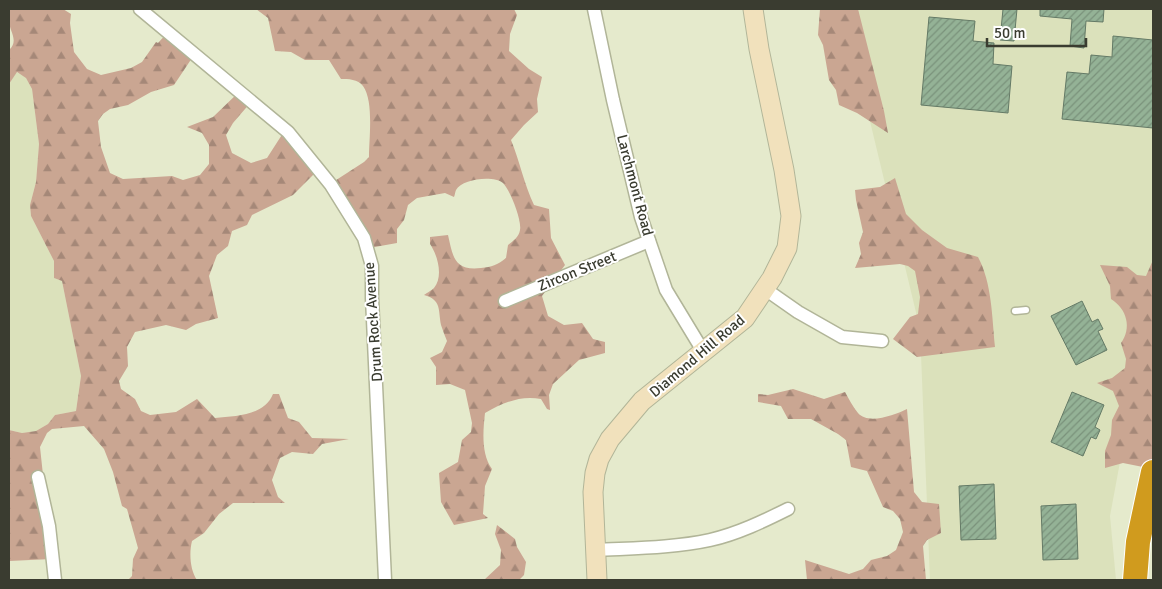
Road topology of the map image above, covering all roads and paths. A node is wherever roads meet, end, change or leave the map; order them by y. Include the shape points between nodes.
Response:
1 (140, 9) edge
2 (594, 9) edge
3 (753, 9) edge
4 (649, 241) junction
5 (765, 289) junction
6 (505, 301) dead end
7 (1026, 310) dead end
8 (1015, 311) dead end
9 (882, 341) dead end
10 (704, 351) junction
11 (1153, 472) edge
12 (38, 477) dead end
13 (788, 509) dead end
14 (596, 550) junction
15 (55, 580) edge
16 (386, 580) edge
17 (597, 580) edge
18 (1135, 580) edge

1 - 16 street, Drum Rock Avenue via 288,132 331,185 364,238 372,266
2 - 4 street, Larchmont Road via 615,109
3 - 5 street, Diamond Hill Road via 791,216 787,248
4 - 6 street, Zircon Street
4 - 10 street, Larchmont Road via 666,290
5 - 9 street via 842,337
5 - 10 street, Diamond Hill Road via 746,318
7 - 8 lane
10 - 14 street, Diamond Hill Road via 642,401 610,439 599,459 593,492
11 - 18 highway via 1138,542
12 - 15 street via 49,526
13 - 14 street via 740,531 710,540
14 - 17 street, Diamond Hill Road

